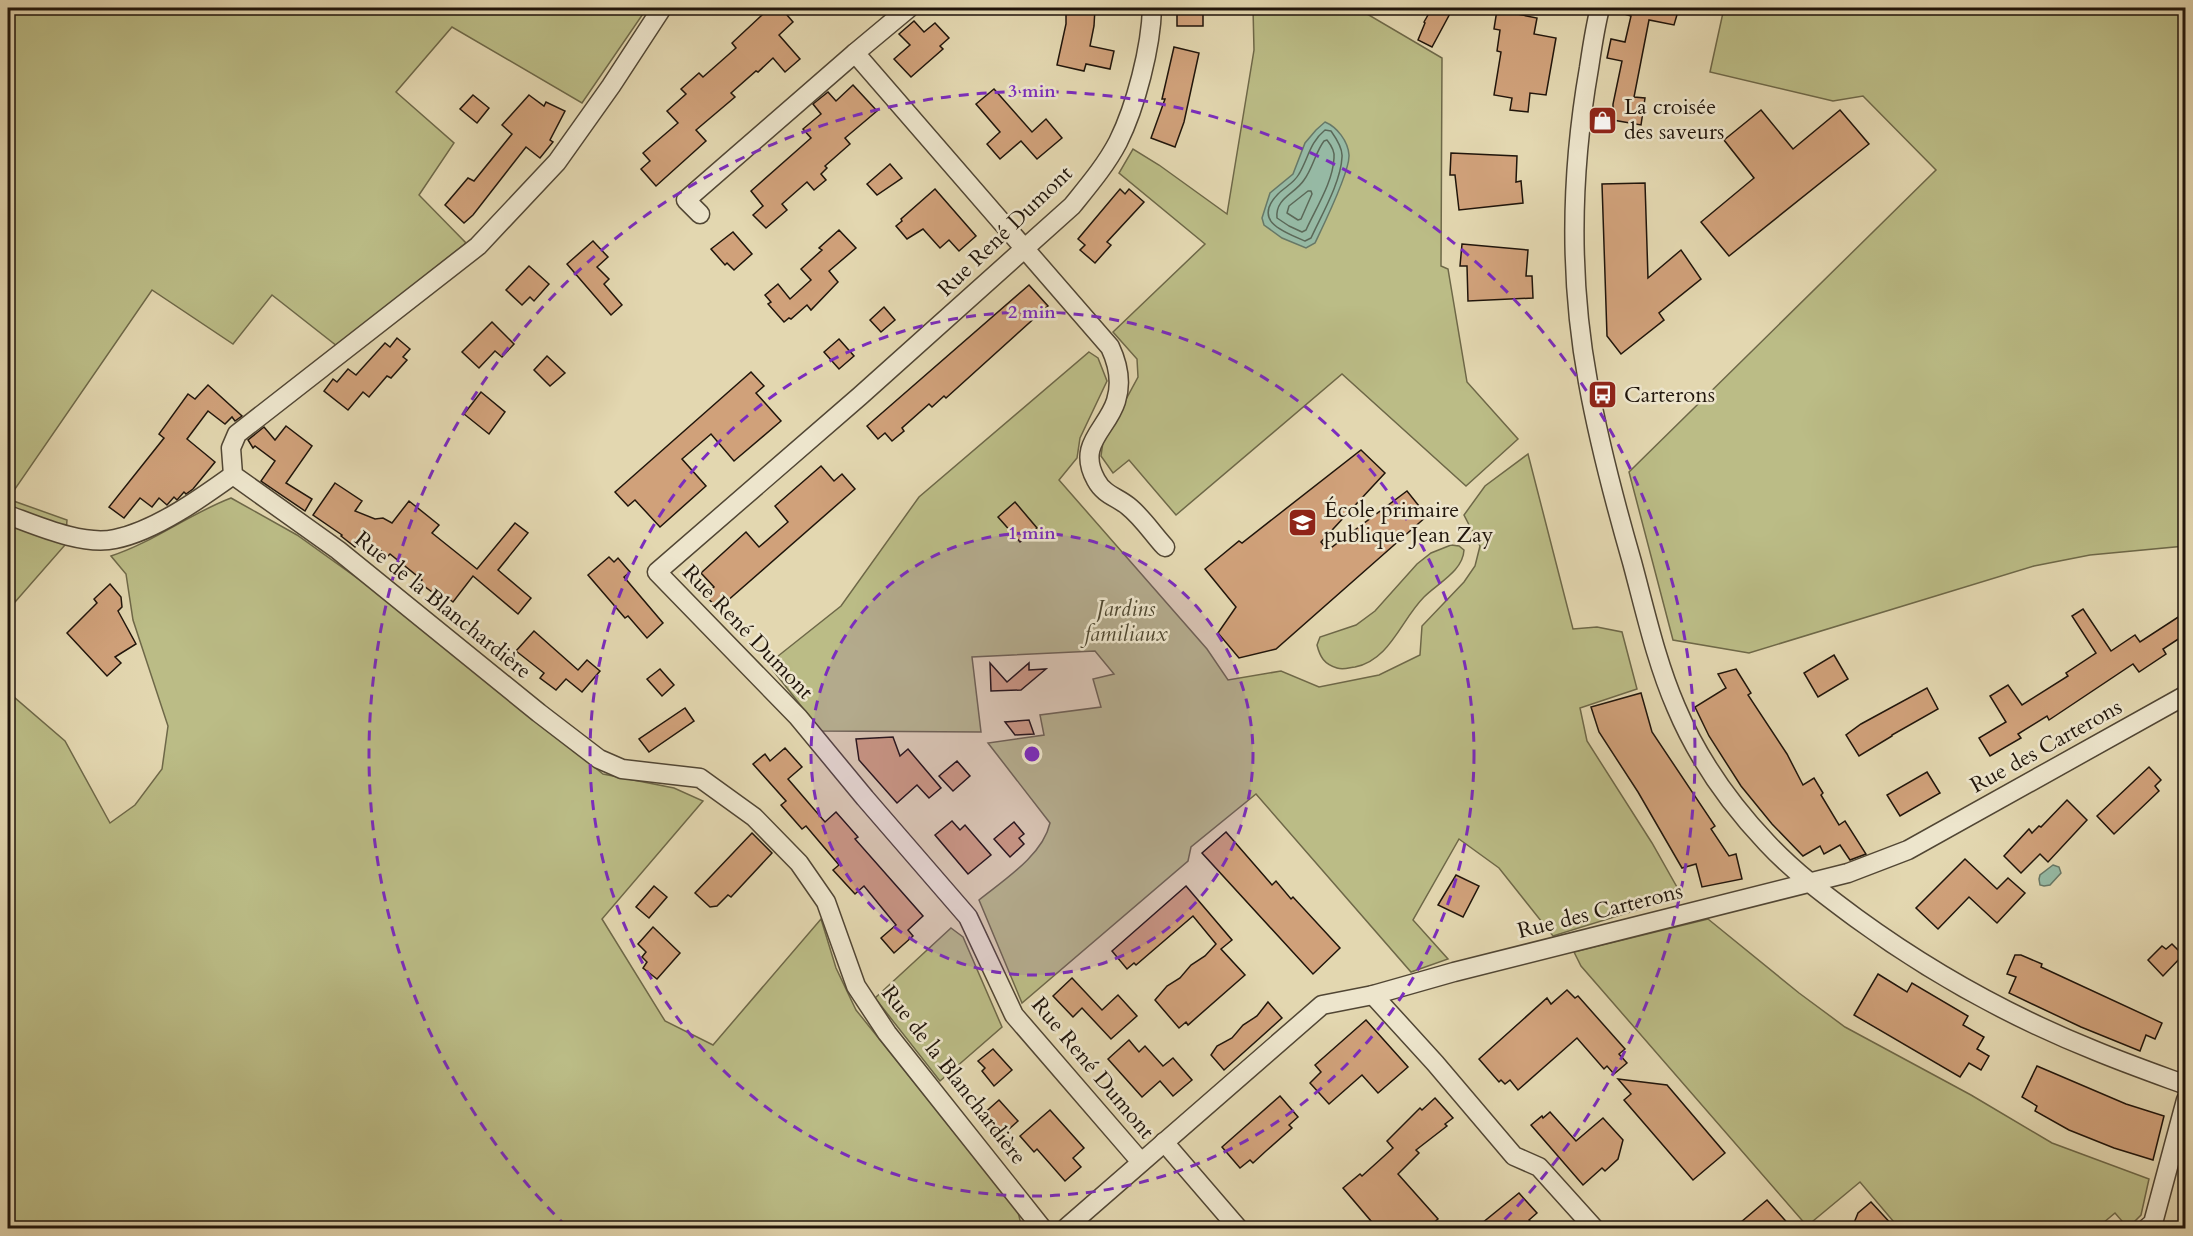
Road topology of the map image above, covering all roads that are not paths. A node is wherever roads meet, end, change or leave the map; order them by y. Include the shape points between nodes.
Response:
1 (662, 8) edge
2 (909, 8) edge
3 (1152, 8) edge
4 (1600, 8) edge
5 (855, 53) junction
6 (700, 214) dead end
7 (1025, 250) junction
8 (233, 475) junction
9 (8, 515) edge
10 (1165, 547) dead end
11 (2186, 695) edge
12 (1810, 884) junction
13 (1373, 995) junction
14 (2186, 1085) edge
15 (2186, 1100) edge
16 (1164, 1143) junction
17 (1141, 1162) junction
18 (1042, 1228) edge
19 (1066, 1228) edge
20 (1238, 1228) edge
21 (1594, 1228) edge
22 (2147, 1228) edge

1 - 8 street via 572,143 529,194 478,246 237,434 231,448
2 - 5 street
3 - 7 street, Rue René Dumont via 1136,97 1118,141 1072,206
4 - 12 street via 1576,169 1574,253 1587,380 1614,500 1655,646 1676,707 1702,758 1767,844
5 - 6 street via 686,200
5 - 7 street
7 - 10 street via 1110,347 1120,379 1116,402 1093,439 1090,456 1095,479 1111,497 1128,506
7 - 17 street, Rue René Dumont via 657,572 798,717 968,917 1014,1015
8 - 9 street via 172,515 115,539 62,534
8 - 18 street, Rue de la Blanchardière via 338,550 599,759 622,769 700,778 754,817 800,863 826,902 856,986 887,1033
11 - 12 street, Rue des Carterons via 1908,850
12 - 13 street, Rue des Carterons
12 - 14 street via 1943,976 2094,1051
13 - 16 street, Rue des Carterons via 1322,1005
13 - 21 street via 1514,1156 1539,1167
15 - 22 street via 2153,1223
16 - 17 street, Rue des Carterons
16 - 20 street
17 - 19 street, Rue des Carterons

